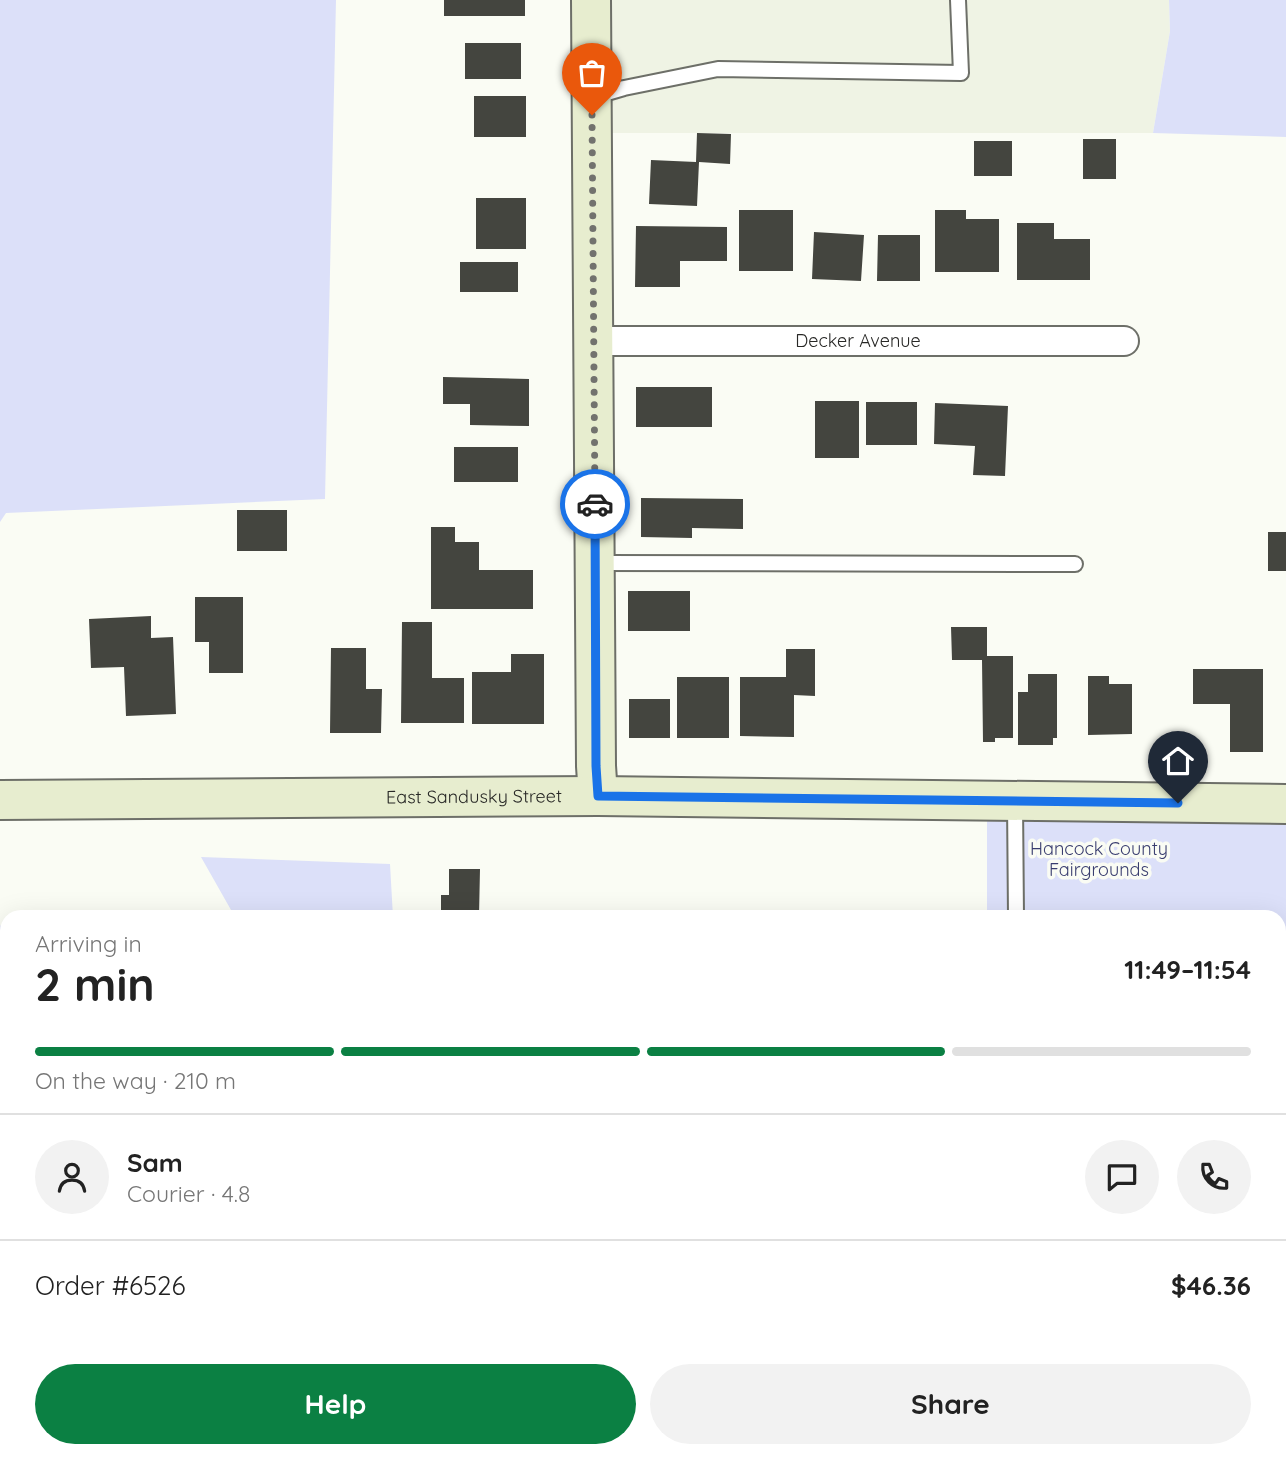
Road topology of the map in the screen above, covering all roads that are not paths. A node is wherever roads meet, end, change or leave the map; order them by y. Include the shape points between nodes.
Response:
1 (592, 0) edge
2 (958, 0) edge
3 (592, 98) junction
4 (594, 341) junction
5 (1124, 341) dead end
6 (596, 562) junction
7 (1074, 564) dead end
8 (598, 796) junction
9 (0, 800) edge
10 (1015, 801) junction
11 (1286, 804) edge
12 (1016, 910) edge

1 - 3 main road
2 - 3 lane via 961,73 718,69
3 - 4 main road
4 - 5 street, Decker Avenue
4 - 6 main road
6 - 7 lane
6 - 8 main road
8 - 9 main road, East Sandusky Street
8 - 10 main road, East Sandusky Street
10 - 11 main road, East Sandusky Street
10 - 12 lane

